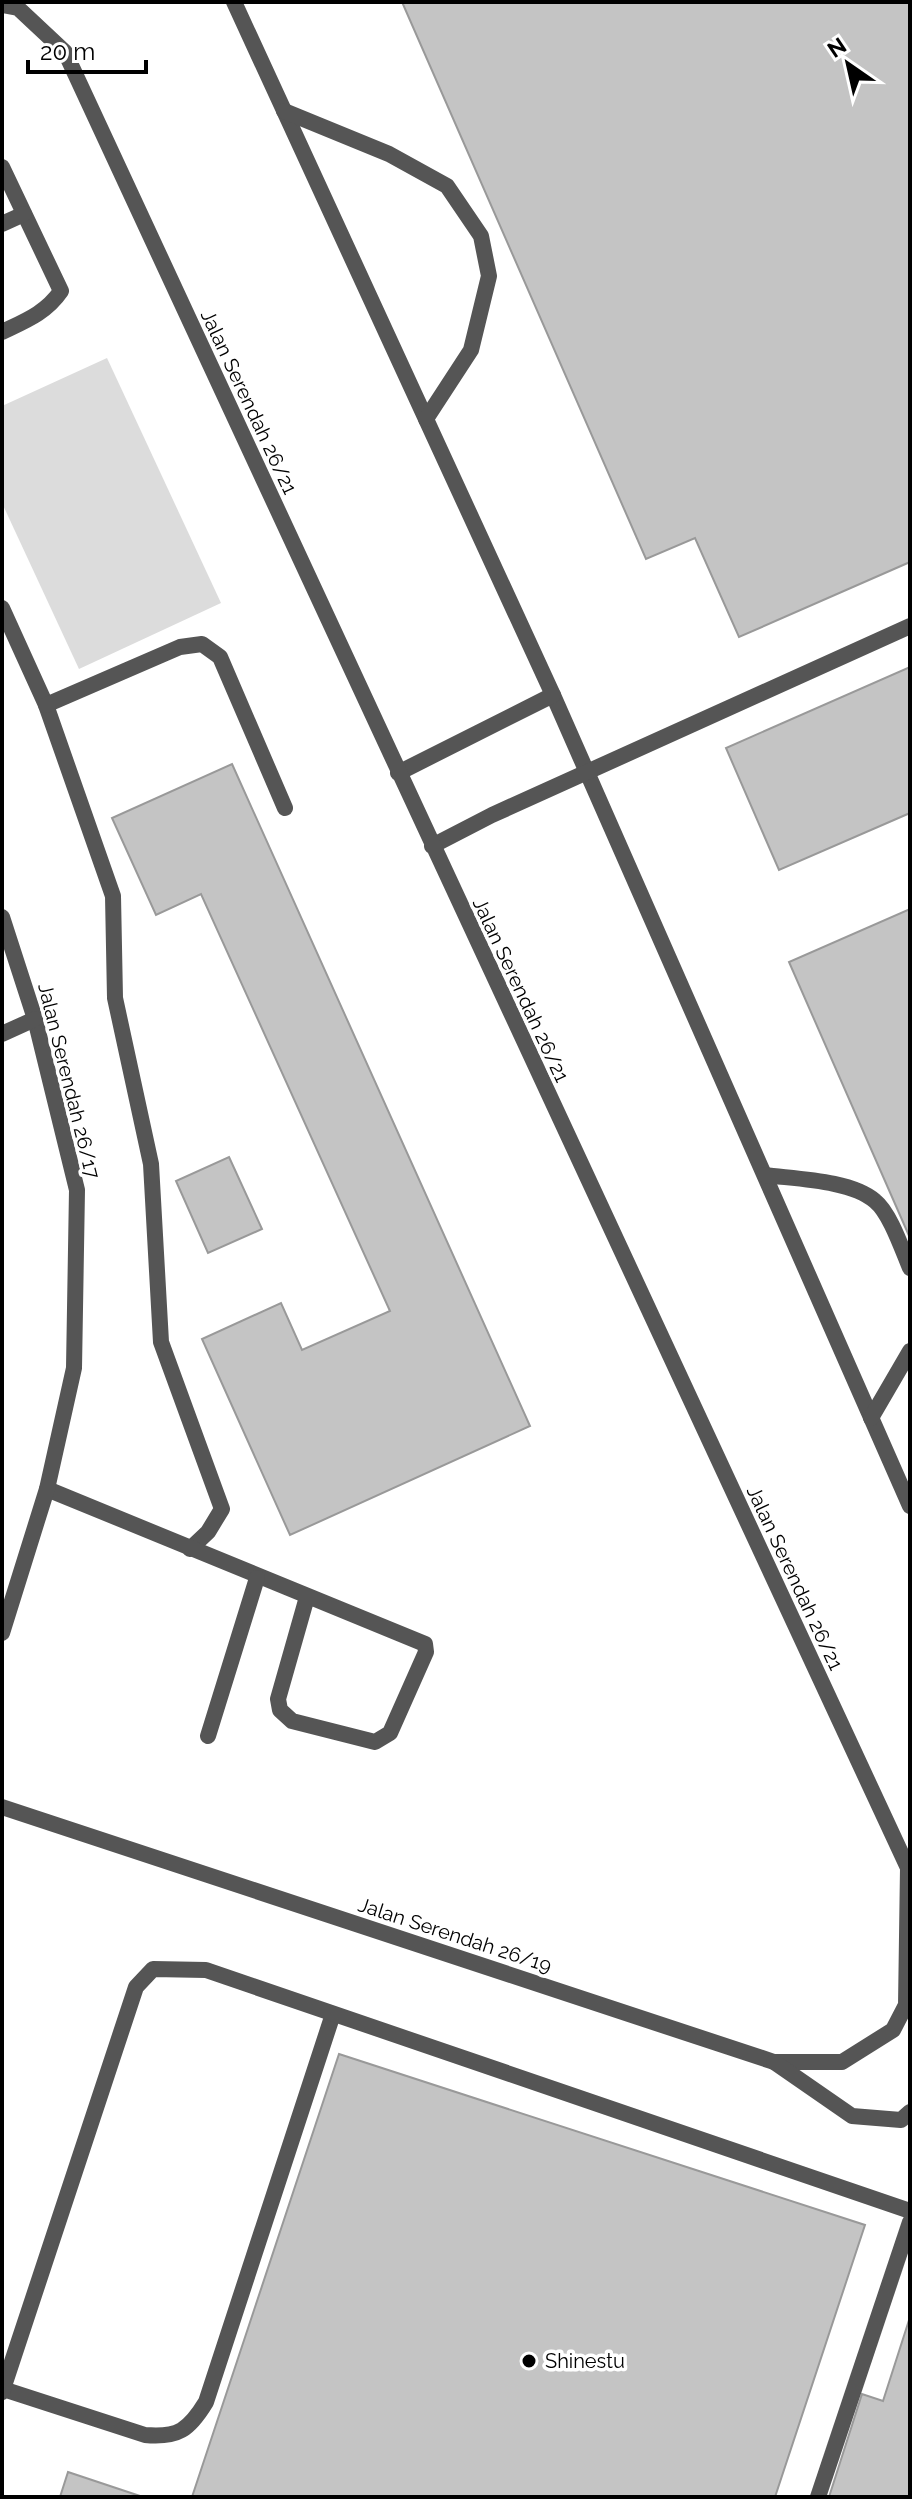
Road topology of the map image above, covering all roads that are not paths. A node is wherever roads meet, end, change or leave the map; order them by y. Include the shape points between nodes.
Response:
1 (234, 2) edge
2 (2, 5) edge
3 (284, 111) junction
4 (2, 167) edge
5 (24, 214) junction
6 (2, 224) edge
7 (2, 332) edge
8 (426, 419) junction
9 (2, 608) edge
10 (910, 626) edge
11 (553, 695) junction
12 (46, 705) junction
13 (588, 772) junction
14 (398, 773) junction
15 (285, 808) dead end
16 (432, 846) junction
17 (2, 917) edge
18 (35, 1019) junction
19 (2, 1034) edge
20 (765, 1175) junction
21 (910, 1268) edge
22 (910, 1351) edge
23 (871, 1418) junction
24 (47, 1489) junction
25 (910, 1506) edge
26 (190, 1549) junction
27 (257, 1578) junction
28 (307, 1597) junction
29 (2, 1633) edge
30 (208, 1736) dead end
31 (2, 1807) edge
32 (909, 1869) edge
33 (333, 2014) junction
34 (893, 2030) joint
35 (774, 2062) junction
36 (910, 2112) edge
37 (910, 2211) edge
38 (910, 2222) edge
39 (2, 2390) edge
40 (818, 2497) edge

1 - 3 street
2 - 14 street, Jalan Serendah 26/21 via 18,8 65,52
3 - 8 street
3 - 8 street via 389,154 447,186 481,236 489,276 471,350
4 - 5 street
5 - 6 street
5 - 7 street via 61,291 35,317
8 - 11 street
9 - 12 street
10 - 13 street
11 - 13 street
11 - 14 street
12 - 15 street via 180,647 202,644 220,657
12 - 26 street via 113,896 115,998 151,1164 161,1342 222,1509
13 - 16 street
13 - 20 street
14 - 16 street, Jalan Serendah 26/21
16 - 32 street, Jalan Serendah 26/21
17 - 18 street, Jalan Serendah 26/17
18 - 19 street
18 - 24 street, Jalan Serendah 26/17 via 77,1190 74,1368
20 - 21 street via 849,1187 876,1201
20 - 23 street
22 - 23 street
23 - 25 street
24 - 26 street
24 - 29 street, Jalan Serendah 26/17
26 - 27 street
27 - 28 street
27 - 30 street
28 - 28 street via 425,1644 390,1733 380,1740 292,1721 280,1710 278,1699
31 - 35 street, Jalan Serendah 26/19
32 - 34 street, Jalan Serendah 26/21 via 906,2005
33 - 37 street
33 - 39 street via 196,2420 180,2433 145,2435
33 - 39 street via 206,1970 153,1969 136,1987
34 - 35 street, Jalan Serendah 26/19 via 842,2062
35 - 36 street via 852,2116 901,2120
38 - 40 street

